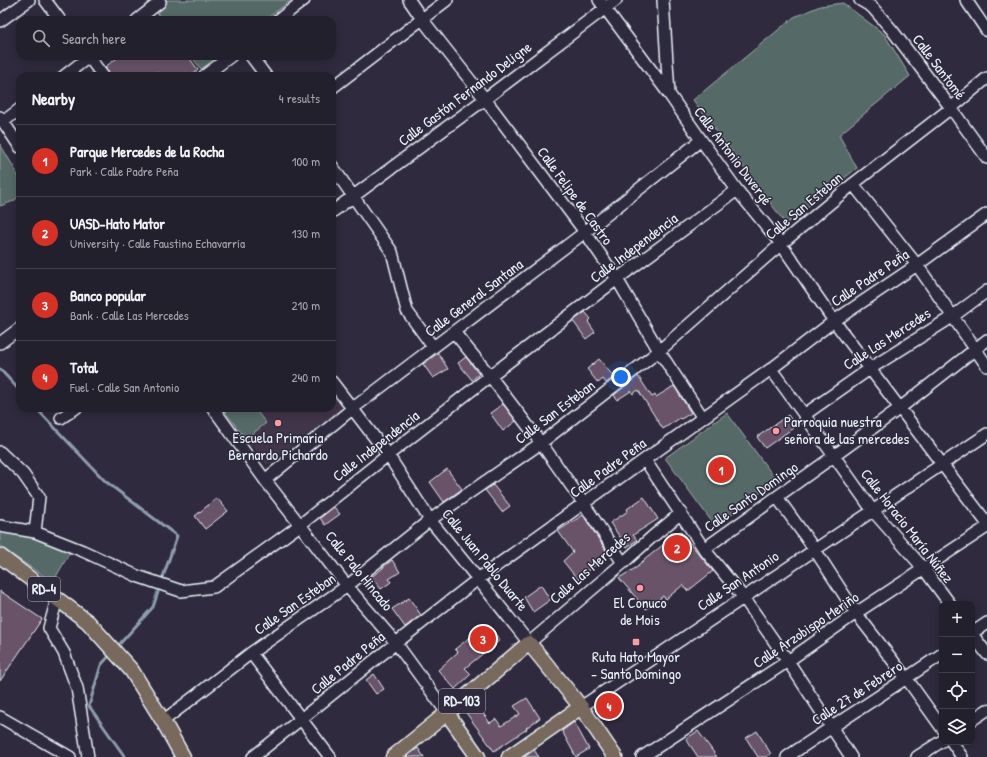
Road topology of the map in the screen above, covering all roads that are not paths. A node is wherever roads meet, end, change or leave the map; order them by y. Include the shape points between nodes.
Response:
1 (29, 0) edge
2 (45, 0) edge
3 (304, 0) edge
4 (409, 0) edge
5 (447, 0) edge
6 (616, 0) edge
7 (664, 0) edge
8 (860, 0) edge
9 (966, 0) edge
10 (160, 2) dead end
11 (602, 4) edge
12 (57, 16) edge
13 (142, 16) edge
14 (283, 16) edge
15 (422, 19) junction
16 (0, 21) edge
17 (987, 31) edge
18 (84, 60) edge
19 (92, 60) edge
20 (225, 60) edge
21 (254, 60) edge
22 (69, 72) edge
23 (100, 72) edge
24 (209, 72) edge
25 (263, 72) edge
26 (987, 78) edge
27 (336, 85) edge
28 (669, 94) junction
29 (485, 99) junction
30 (951, 108) junction
31 (16, 111) edge
32 (2, 119) edge
33 (701, 140) junction
34 (16, 141) edge
35 (987, 158) edge
36 (336, 172) edge
37 (853, 184) junction
38 (737, 190) junction
39 (353, 196) junction
40 (336, 209) edge
41 (987, 214) edge
42 (585, 232) junction
43 (781, 244) junction
44 (917, 265) junction
45 (617, 279) junction
46 (987, 291) edge
47 (952, 317) junction
48 (834, 320) junction
49 (16, 331) edge
50 (454, 332) junction
51 (987, 340) edge
52 (0, 344) edge
53 (433, 347) junction
54 (975, 349) junction
55 (659, 351) junction
56 (987, 366) edge
57 (871, 368) junction
58 (772, 370) junction
59 (490, 376) junction
60 (336, 387) edge
61 (900, 408) junction
62 (352, 409) junction
63 (70, 412) edge
64 (216, 412) edge
65 (804, 415) junction
66 (61, 418) dead end
67 (703, 418) junction
68 (987, 434) edge
69 (541, 443) junction
70 (0, 452) edge
71 (388, 455) junction
72 (834, 456) junction
73 (645, 460) junction
74 (942, 464) junction
75 (265, 480) junction
76 (777, 497) junction
77 (584, 504) junction
78 (872, 511) junction
79 (681, 514) junction
80 (430, 520) junction
81 (987, 523) edge
82 (300, 525) junction
83 (0, 526) edge
84 (987, 527) edge
85 (35, 532) junction
86 (704, 549) junction
87 (815, 550) junction
88 (0, 556) edge
89 (623, 563) junction
90 (924, 569) junction
91 (478, 579) junction
92 (347, 586) junction
93 (744, 598) junction
94 (57, 599) junction
95 (948, 601) edge
96 (856, 613) junction
97 (987, 623) edge
98 (975, 632) edge
99 (974, 637) edge
100 (396, 643) junction
101 (529, 643) junction
102 (251, 653) junction
103 (987, 654) edge
104 (939, 656) edge
105 (788, 661) junction
106 (907, 679) junction
107 (581, 707) junction
108 (987, 710) edge
109 (447, 713) junction
110 (0, 717) edge
111 (975, 718) edge
112 (301, 720) junction
113 (163, 721) junction
114 (939, 724) edge
115 (831, 727) junction
116 (939, 743) edge
117 (954, 745) edge
118 (70, 757) edge
119 (88, 757) edge
120 (183, 757) edge
121 (253, 757) edge
122 (330, 757) edge
123 (393, 757) edge
124 (478, 757) edge
125 (509, 757) edge
126 (615, 757) edge
127 (642, 757) edge
128 (787, 757) edge
129 (851, 757) edge
130 (917, 757) edge
131 (962, 757) edge

1 - 16 street
2 - 12 street
3 - 14 street
4 - 15 street, Calle Felipe de Castro
5 - 15 street
6 - 11 street, Calle Gastón Fernando Deligne
7 - 28 street
8 - 30 street, Calle Santomé via 872,7 892,30
9 - 17 street
10 - 13 street
11 - 28 street, Calle Antonio Duvergé
11 - 29 street, Calle Gastón Fernando Deligne
15 - 27 street
15 - 29 street, Calle Felipe de Castro
18 - 22 street
19 - 23 street
20 - 24 street
21 - 25 street
26 - 30 street, Calle San Esteban
28 - 33 street, Calle Antonio Duvergé
29 - 39 street, Calle Gastón Fernando Deligne
29 - 42 street, Calle Felipe de Castro
30 - 35 street, Calle Santomé
30 - 37 street, Calle San Esteban
31 - 32 street
32 - 34 street
33 - 38 street, Calle Antonio Duvergé
33 - 42 street, Calle General Santana
36 - 39 street
37 - 43 street, Calle San Esteban
37 - 44 street
38 - 43 street, Calle Antonio Duvergé
38 - 45 street, Calle Independencia
39 - 40 street, Calle Gastón Fernando Deligne
39 - 53 street via 392,252 407,311
41 - 44 street, Calle Padre Peña
42 - 45 street, Calle Felipe de Castro
42 - 50 street, Calle General Santana
43 - 48 street, Calle Antonio Duvergé
43 - 55 street, Calle San Esteban
44 - 47 street
44 - 48 street, Calle Padre Peña
45 - 55 street, Calle Felipe de Castro
45 - 59 street, Calle Independencia
46 - 47 street, Calle Las Mercedes
47 - 54 street
47 - 57 street, Calle Las Mercedes
48 - 57 street, Calle Antonio Duvergé
48 - 58 street, Calle Padre Peña
49 - 52 street
50 - 53 street, Calle General Santana
50 - 59 street
51 - 54 street, Calle Santo Domingo
53 - 62 street, Calle General Santana
54 - 56 street
54 - 61 street, Calle Santo Domingo
55 - 67 street, Calle Felipe de Castro
55 - 69 street, Calle San Esteban
57 - 61 street, Calle Antonio Duvergé
57 - 65 street, Calle Las Mercedes
58 - 65 street, Calle Horacio María Núñez
58 - 67 street, Calle Padre Peña
59 - 69 street
59 - 71 street, Calle Independencia
60 - 62 street, Calle Juan Pablo Duarte
61 - 72 street, Calle Santo Domingo
61 - 74 street, Calle Antonio Duvergé
62 - 71 street, Calle Juan Pablo Duarte
62 - 75 street, Calle General Santana
63 - 66 street
64 - 75 street, Calle Palo Hincado
65 - 72 street, Calle Horacio María Núñez
67 - 73 street, Calle Padre Peña
68 - 74 street, Calle San Antonio
69 - 77 street
69 - 80 street, Calle San Esteban
70 - 85 street via 23,474 40,497
71 - 80 street, Calle Juan Pablo Duarte
71 - 82 street, Calle Independencia
72 - 76 street, Calle Santo Domingo
72 - 78 street, Calle Horacio María Núñez
73 - 77 street, Calle Padre Peña
73 - 79 street
74 - 78 street, Calle San Antonio
74 - 81 street, Calle Antonio Duvergé
75 - 82 street, Calle Palo Hincado
76 - 86 street, Calle Santo Domingo
76 - 87 street
77 - 89 street
77 - 91 street, Calle Padre Peña
78 - 87 street, Calle San Antonio
78 - 90 street, Calle Horacio María Núñez
79 - 86 street
79 - 89 street, Calle Las Mercedes
80 - 91 street, Calle Juan Pablo Duarte
80 - 92 street, Calle San Esteban
82 - 85 street, Calle Independencia via 214,587 181,591 137,576
82 - 92 street, Calle Palo Hincado
83 - 85 street, Calle Independencia
84 - 90 street, Calle Arzobispo Meriño
86 - 93 street
87 - 93 street, Calle San Antonio
87 - 96 street
88 - 94 main road, RD-4
89 - 101 street, Calle Las Mercedes
90 - 95 street, Calle Horacio María Núñez
90 - 96 street, Calle Arzobispo Meriño
91 - 100 street, Calle Padre Peña
91 - 101 street, Calle Juan Pablo Duarte
92 - 100 street, Calle Palo Hincado
92 - 102 street, Calle San Esteban
93 - 105 street
93 - 107 street, Calle San Antonio
94 - 113 main road, RD-4 via 88,622 132,671
94 - 119 street via 49,628 64,653 77,688
96 - 105 street, Calle Arzobispo Meriño
96 - 106 street
97 - 98 street
99 - 103 street
100 - 109 street, Calle Palo Hincado
100 - 112 street, Calle Padre Peña
101 - 107 main road, Calle Juan Pablo Duarte
101 - 109 main road, Calle Las Mercedes / RD-103
102 - 112 street
102 - 113 street, Calle San Esteban
104 - 106 street, Calle 27 de Febrero
105 - 115 street
105 - 127 street, Calle Arzobispo Meriño
106 - 114 street
106 - 115 street, Calle 27 de Febrero
107 - 125 main road, Calle San Antonio
107 - 126 main road, Calle Juan Pablo Duarte
108 - 111 street
109 - 123 main road, Calle Las Mercedes / RD-103
109 - 124 main road, Calle Palo Hincado
110 - 118 street
112 - 121 street, Calle Padre Peña
112 - 122 street
113 - 120 main road, RD-4
115 - 128 street, Calle 27 de Febrero
115 - 129 street
116 - 130 street
117 - 131 street

